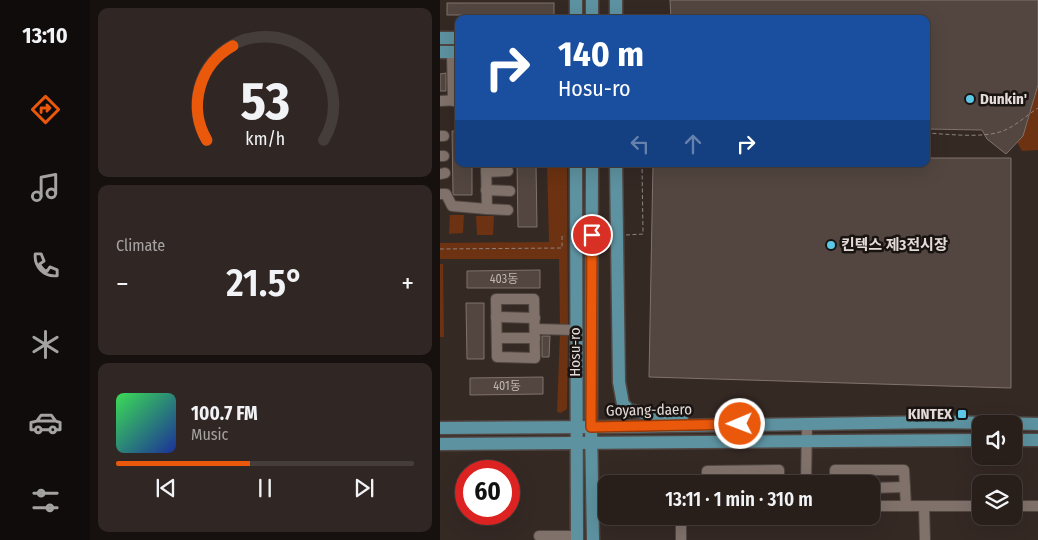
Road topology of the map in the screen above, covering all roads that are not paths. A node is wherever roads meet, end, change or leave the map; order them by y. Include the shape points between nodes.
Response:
1 (576, 0) edge
2 (616, 0) edge
3 (590, 1) edge
4 (576, 15) edge
5 (592, 15) edge
6 (616, 15) edge
7 (440, 38) edge
8 (455, 38) edge
9 (450, 52) edge
10 (455, 92) edge
11 (455, 100) edge
12 (440, 101) edge
13 (576, 167) edge
14 (592, 167) edge
15 (616, 167) edge
16 (486, 168) edge
17 (508, 171) dead end
18 (486, 190) junction
19 (510, 191) dead end
20 (440, 194) edge
21 (487, 209) junction
22 (508, 210) dead end
23 (496, 318) junction
24 (535, 328) junction
25 (575, 330) junction
26 (496, 338) junction
27 (807, 423) junction
28 (1038, 424) edge
29 (706, 425) junction
30 (575, 427) junction
31 (591, 427) junction
32 (440, 428) edge
33 (972, 440) edge
34 (1022, 440) edge
35 (1038, 440) edge
36 (591, 442) junction
37 (806, 442) junction
38 (576, 443) junction
39 (440, 444) edge
40 (707, 475) edge
41 (779, 475) edge
42 (806, 475) edge
43 (835, 475) edge
44 (905, 487) junction
45 (880, 488) edge
46 (880, 506) edge
47 (906, 506) junction
48 (924, 506) junction
49 (972, 506) edge
50 (1022, 506) edge
51 (1038, 506) edge
52 (681, 525) edge
53 (539, 536) dead end
54 (577, 538) edge
55 (593, 540) edge
56 (681, 540) edge
57 (925, 540) edge

1 - 4 main road
2 - 6 main road
3 - 5 main road
7 - 8 main road
9 - 10 lane
11 - 12 lane
13 - 25 main road, Hosu-ro
14 - 31 main road, Hosu-ro
15 - 29 main road via 619,382 623,404 629,410
16 - 17 lane
16 - 18 lane
18 - 19 lane
18 - 21 lane
20 - 21 lane via 446,194 452,206
21 - 22 lane
23 - 24 lane
23 - 24 lane via 496,299 534,299
23 - 26 lane
24 - 25 lane
24 - 26 lane
24 - 26 lane via 535,358 496,357
25 - 30 main road, Hosu-ro
27 - 28 main road, Goyang-daero
27 - 29 main road, Goyang-daero
27 - 37 lane
29 - 31 main road, Goyang-daero
30 - 31 main road, Goyang-daero
30 - 32 main road, Goyang-daero
30 - 38 main road, Hosu-ro
31 - 36 main road, Hosu-ro
33 - 37 main road, Goyang-daero
34 - 35 main road
36 - 37 main road, Goyang-daero
36 - 38 main road, Goyang-daero
36 - 55 main road, Hosu-ro
37 - 42 lane
38 - 39 main road, Goyang-daero
38 - 54 main road, Hosu-ro
40 - 41 lane via 707,471 779,470
43 - 44 lane via 835,470 904,470
44 - 45 lane
44 - 47 lane
46 - 47 lane
47 - 48 lane
48 - 49 lane
48 - 57 lane
50 - 51 lane
52 - 56 lane
53 - 54 lane

